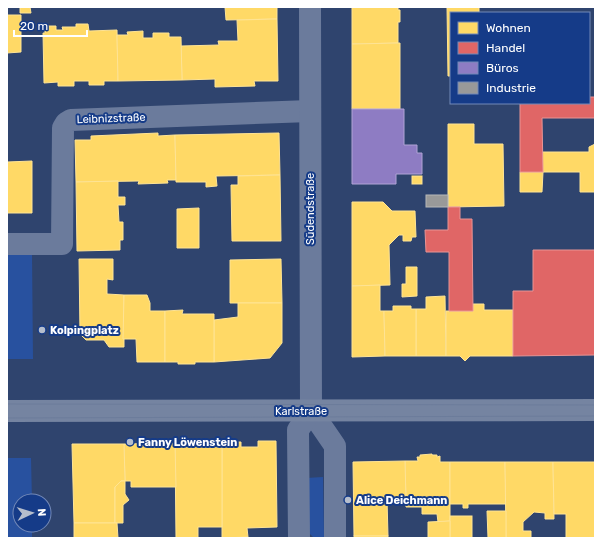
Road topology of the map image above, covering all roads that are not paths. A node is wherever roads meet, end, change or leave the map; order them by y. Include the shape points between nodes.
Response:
1 (310, 7) edge
2 (310, 111) junction
3 (7, 244) edge
4 (595, 410) edge
5 (7, 411) edge
6 (310, 411) junction
7 (298, 538) edge
8 (335, 538) edge

1 - 2 street, Südendstraße
2 - 3 street, Leibnizstraße via 71,120 63,128 62,244
2 - 6 street, Südendstraße
4 - 6 main road, Karlstraße
5 - 6 main road, Karlstraße
6 - 7 street via 298,430
6 - 8 street via 335,446

